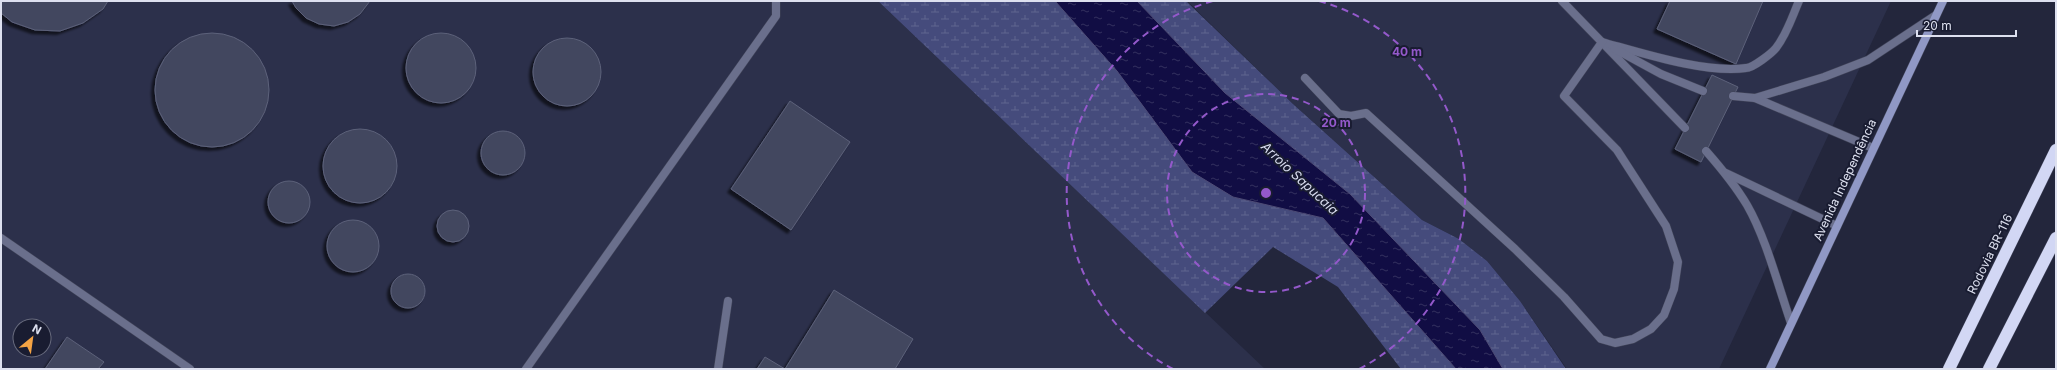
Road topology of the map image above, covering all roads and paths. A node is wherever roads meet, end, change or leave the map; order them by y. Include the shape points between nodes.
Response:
1 (776, 1) edge
2 (1562, 1) edge
3 (1799, 1) edge
4 (1943, 1) edge
5 (1936, 15) junction
6 (1602, 42) junction
7 (1305, 78) dead end
8 (1703, 91) dead end
9 (1733, 96) dead end
10 (1755, 98) junction
11 (1685, 128) dead end
12 (1873, 148) junction
13 (2056, 150) edge
14 (1706, 151) dead end
15 (1725, 173) junction
16 (1836, 226) junction
17 (1, 238) edge
18 (2056, 238) edge
19 (728, 301) dead end
20 (1791, 322) junction
21 (190, 369) edge
22 (526, 369) edge
23 (718, 369) edge
24 (1770, 369) edge
25 (1949, 369) edge
26 (1989, 369) edge

1 - 22 lane via 776,16
2 - 6 lane
3 - 6 lane via 1784,36 1775,49 1748,68 1718,69
4 - 5 main road, Avenida Independência
5 - 10 lane via 1868,60 1824,77
5 - 12 main road, Avenida Independência
6 - 7 lane via 1564,96 1617,150 1666,226 1678,262 1674,289 1664,315 1652,329 1633,339 1615,343 1602,339 1564,297 1515,250 1366,113 1351,116 1339,114
6 - 8 lane via 1661,74
6 - 11 lane
9 - 10 lane
10 - 12 lane
12 - 16 main road, Avenida Independência
13 - 25 highway, Rodovia BR-116
14 - 15 lane
15 - 16 lane
15 - 20 lane via 1747,205 1758,227
16 - 20 main road, Avenida Independência
17 - 21 lane
18 - 26 highway
19 - 23 lane
20 - 24 main road, Avenida Independência

